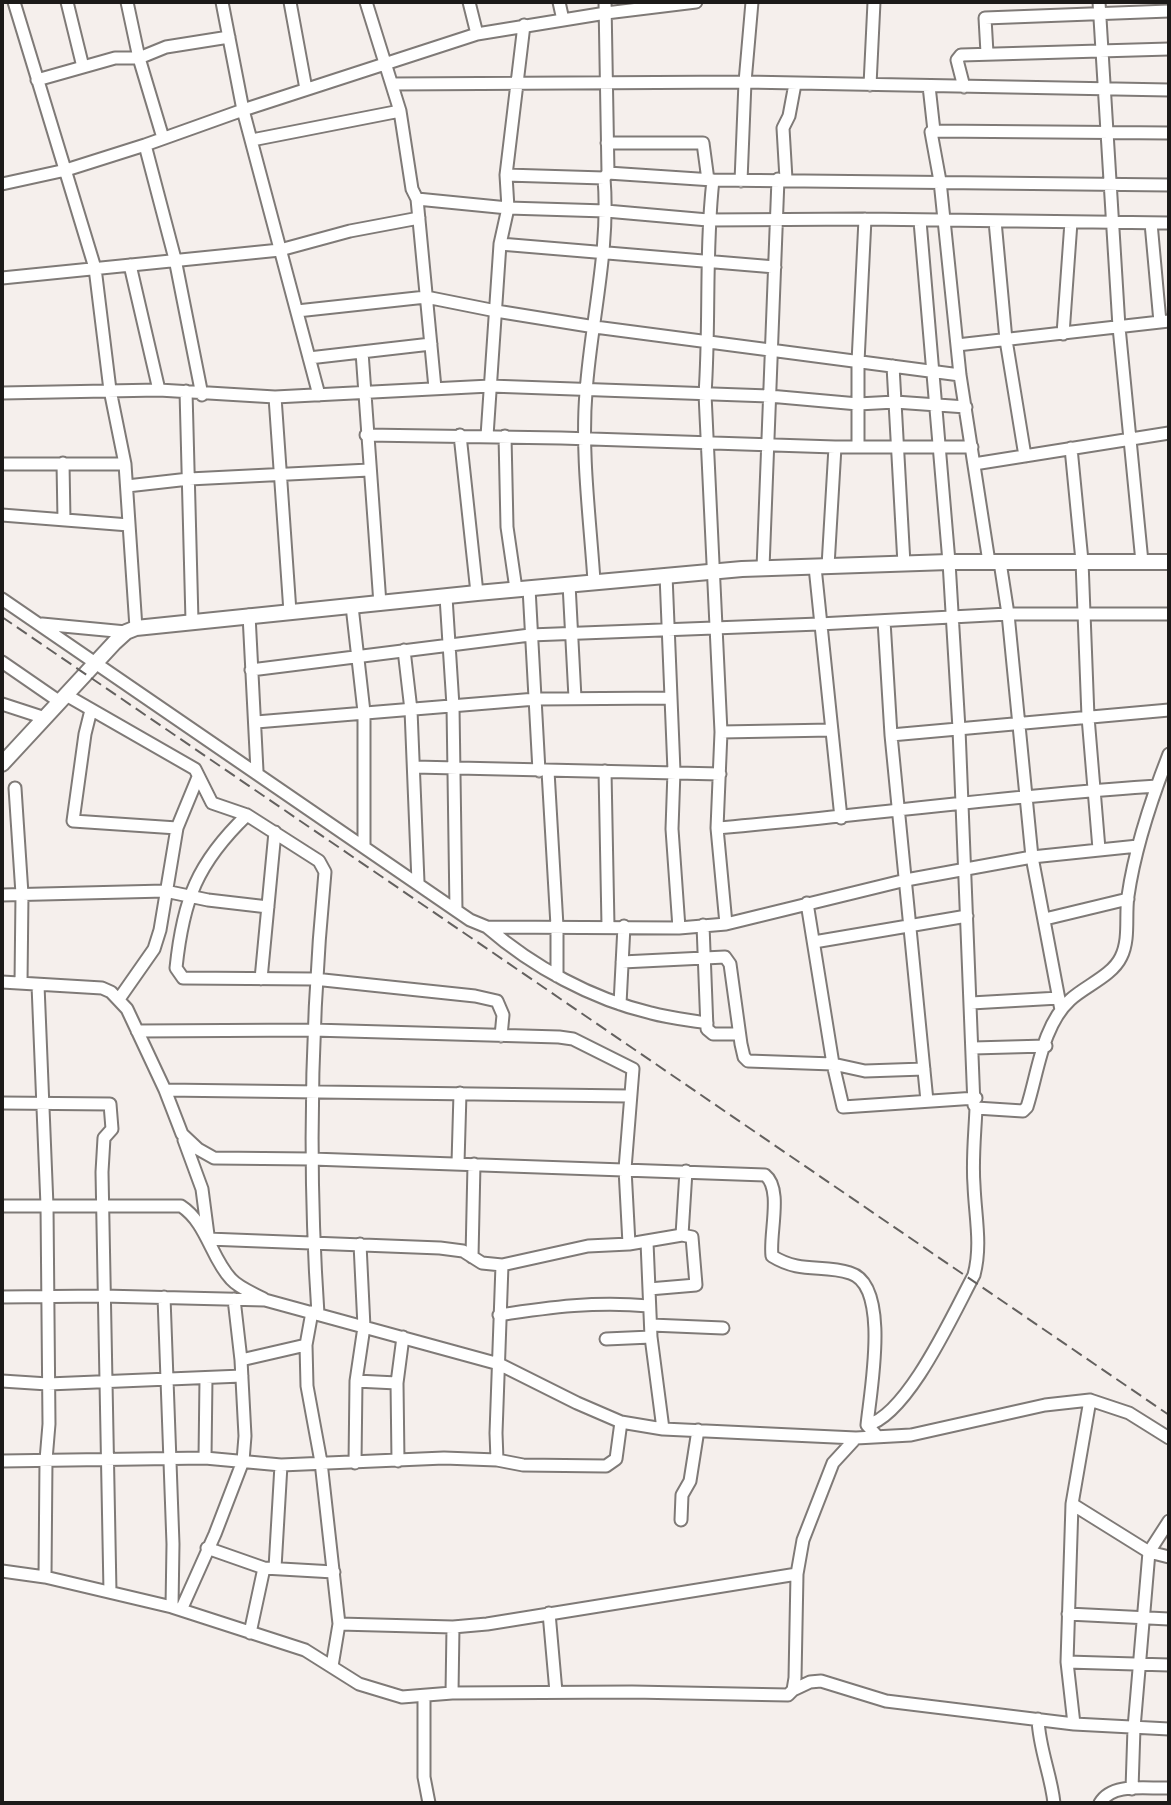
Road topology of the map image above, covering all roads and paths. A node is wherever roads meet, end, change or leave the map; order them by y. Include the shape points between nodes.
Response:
1 (14, 2) edge
2 (67, 2) edge
3 (127, 2) edge
4 (222, 2) edge
5 (290, 2) edge
6 (366, 2) edge
7 (469, 2) edge
8 (559, 2) edge
9 (696, 2) edge
10 (752, 2) edge
11 (874, 2) edge
12 (606, 7) edge
13 (1099, 7) edge
14 (1169, 11) edge
15 (563, 20) junction
16 (524, 25) junction
17 (477, 34) junction
18 (229, 37) junction
19 (1169, 49) edge
20 (1101, 50) junction
21 (987, 53) junction
22 (139, 58) junction
23 (385, 66) junction
24 (83, 67) junction
25 (37, 80) junction
26 (519, 81) junction
27 (745, 82) junction
28 (392, 84) junction
29 (607, 84) junction
30 (795, 84) junction
31 (870, 85) junction
32 (929, 86) junction
33 (964, 87) junction
34 (306, 89) junction
35 (1105, 90) junction
36 (1169, 90) edge
37 (243, 110) junction
38 (400, 111) junction
39 (934, 131) junction
40 (1108, 132) junction
41 (1169, 133) edge
42 (163, 138) junction
43 (252, 140) junction
44 (607, 143) junction
45 (145, 145) junction
46 (66, 170) junction
47 (506, 175) junction
48 (606, 176) junction
49 (782, 179) junction
50 (710, 180) junction
51 (741, 181) junction
52 (940, 181) junction
53 (2, 184) edge
54 (1110, 184) junction
55 (1169, 185) edge
56 (417, 199) junction
57 (508, 208) junction
58 (606, 211) junction
59 (419, 218) junction
60 (865, 219) junction
61 (708, 220) junction
62 (778, 220) junction
63 (920, 221) junction
64 (944, 221) junction
65 (995, 221) junction
66 (1071, 222) junction
67 (1112, 222) junction
68 (1151, 223) junction
69 (1169, 223) edge
70 (500, 244) junction
71 (280, 250) junction
72 (601, 254) junction
73 (175, 259) junction
74 (708, 263) junction
75 (130, 265) junction
76 (775, 267) junction
77 (95, 268) junction
78 (2, 278) edge
79 (426, 297) junction
80 (297, 311) junction
81 (496, 311) junction
82 (1164, 321) edge
83 (595, 327) junction
84 (1119, 327) junction
85 (1063, 334) junction
86 (1006, 340) junction
87 (708, 341) junction
88 (431, 344) junction
89 (957, 345) junction
90 (771, 349) junction
91 (362, 352) junction
92 (309, 358) junction
93 (858, 362) junction
94 (893, 366) junction
95 (932, 369) junction
96 (960, 375) junction
97 (490, 386) junction
98 (435, 388) junction
99 (110, 390) junction
100 (159, 390) junction
101 (186, 391) junction
102 (364, 391) junction
103 (586, 391) junction
104 (2, 393) edge
105 (705, 394) junction
106 (202, 395) junction
107 (319, 395) junction
108 (769, 396) junction
109 (275, 397) junction
110 (895, 402) junction
111 (934, 403) junction
112 (858, 404) junction
113 (966, 407) junction
114 (1169, 433) edge
115 (366, 435) junction
116 (460, 435) junction
117 (487, 436) junction
118 (505, 436) junction
119 (1128, 439) junction
120 (585, 440) junction
121 (706, 444) junction
122 (767, 444) junction
123 (858, 446) junction
124 (897, 446) junction
125 (938, 446) junction
126 (835, 447) junction
127 (972, 447) junction
128 (1071, 448) junction
129 (1025, 456) junction
130 (63, 463) junction
131 (2, 464) edge
132 (125, 464) junction
133 (974, 464) junction
134 (369, 470) junction
135 (281, 475) junction
136 (189, 479) junction
137 (127, 486) junction
138 (2, 515) edge
139 (64, 520) junction
140 (129, 525) junction
141 (1082, 561) junction
142 (949, 562) junction
143 (995, 562) junction
144 (1142, 562) junction
145 (1169, 562) edge
146 (904, 564) junction
147 (822, 566) junction
148 (763, 568) junction
149 (714, 571) junction
150 (666, 575) junction
151 (594, 581) junction
152 (569, 584) junction
153 (522, 589) junction
154 (477, 593) junction
155 (446, 597) junction
156 (2, 599) edge
157 (380, 604) junction
158 (352, 606) junction
159 (290, 612) junction
160 (1008, 614) junction
161 (1084, 614) junction
162 (1169, 614) edge
163 (249, 615) junction
164 (951, 617) junction
165 (192, 621) junction
166 (884, 621) junction
167 (41, 623) junction
168 (819, 624) junction
169 (717, 628) junction
170 (667, 629) junction
171 (131, 630) junction
172 (571, 633) junction
173 (530, 635) junction
174 (448, 644) junction
175 (404, 650) junction
176 (356, 656) junction
177 (2, 662) edge
178 (96, 662) junction
179 (251, 670) junction
180 (63, 698) junction
181 (575, 698) junction
182 (670, 698) junction
183 (536, 699) junction
184 (2, 704) edge
185 (453, 706) junction
186 (91, 710) junction
187 (411, 710) junction
188 (1169, 710) edge
189 (364, 712) junction
190 (1088, 717) junction
191 (45, 718) junction
192 (256, 722) junction
193 (1018, 724) junction
194 (959, 729) junction
195 (832, 730) junction
196 (721, 732) junction
197 (891, 735) junction
198 (1169, 754) edge
199 (2, 764) edge
200 (414, 767) junction
201 (453, 767) junction
202 (257, 771) junction
203 (543, 771) junction
204 (605, 771) junction
205 (674, 771) junction
206 (720, 774) junction
207 (198, 777) junction
208 (1157, 786) junction
209 (15, 788) dead end
210 (1093, 790) junction
211 (1026, 797) junction
212 (961, 804) junction
213 (898, 810) junction
214 (247, 815) junction
215 (841, 818) junction
216 (177, 828) junction
217 (717, 828) junction
218 (275, 832) junction
219 (364, 845) junction
220 (1138, 846) junction
221 (1099, 849) junction
222 (1032, 857) junction
223 (964, 869) junction
224 (906, 880) junction
225 (418, 882) junction
226 (165, 891) junction
227 (22, 894) junction
228 (2, 895) edge
229 (191, 895) junction
230 (1128, 899) junction
231 (807, 903) junction
232 (268, 907) junction
233 (456, 910) junction
234 (967, 916) junction
235 (1045, 919) junction
236 (726, 924) junction
237 (703, 925) junction
238 (557, 926) junction
239 (608, 926) junction
240 (624, 926) junction
241 (487, 927) junction
242 (911, 927) junction
243 (679, 928) junction
244 (814, 942) junction
245 (703, 958) junction
246 (622, 962) junction
247 (557, 976) junction
248 (261, 979) junction
249 (314, 979) junction
250 (2, 982) edge
251 (21, 983) junction
252 (38, 985) junction
253 (119, 999) junction
254 (971, 1003) junction
255 (620, 1004) junction
256 (1060, 1004) junction
257 (707, 1023) junction
258 (313, 1030) junction
259 (137, 1031) junction
260 (739, 1034) junction
261 (501, 1036) junction
262 (1046, 1046) junction
263 (973, 1048) junction
264 (833, 1064) junction
265 (924, 1069) junction
266 (165, 1090) junction
267 (313, 1091) junction
268 (460, 1093) junction
269 (629, 1096) junction
270 (927, 1101) junction
271 (2, 1103) edge
272 (44, 1103) junction
273 (976, 1103) junction
274 (182, 1134) junction
275 (312, 1159) junction
276 (458, 1163) junction
277 (474, 1164) junction
278 (625, 1169) junction
279 (686, 1171) junction
280 (104, 1205) junction
281 (2, 1206) edge
282 (47, 1206) junction
283 (682, 1235) junction
284 (209, 1241) junction
285 (647, 1242) junction
286 (313, 1243) junction
287 (360, 1244) junction
288 (629, 1244) junction
289 (472, 1257) junction
290 (502, 1265) junction
291 (649, 1289) junction
292 (47, 1296) junction
293 (106, 1296) junction
294 (2, 1297) edge
295 (164, 1297) junction
296 (234, 1299) junction
297 (265, 1300) junction
298 (649, 1306) junction
299 (315, 1313) junction
300 (499, 1315) junction
301 (364, 1327) junction
302 (723, 1328) dead end
303 (651, 1331) junction
304 (403, 1337) junction
305 (606, 1339) dead end
306 (306, 1345) junction
307 (241, 1360) junction
308 (499, 1364) junction
309 (242, 1376) junction
310 (206, 1378) junction
311 (168, 1379) junction
312 (2, 1381) edge
313 (356, 1381) junction
314 (105, 1382) junction
315 (397, 1383) junction
316 (48, 1384) junction
317 (1090, 1400) junction
318 (621, 1422) junction
319 (867, 1425) junction
320 (663, 1429) junction
321 (698, 1430) junction
322 (877, 1436) junction
323 (856, 1438) junction
324 (1169, 1438) edge
325 (170, 1458) junction
326 (205, 1458) junction
327 (46, 1460) junction
328 (107, 1460) junction
329 (497, 1460) junction
330 (2, 1461) edge
331 (243, 1461) junction
332 (398, 1461) junction
333 (321, 1462) junction
334 (355, 1463) junction
335 (281, 1465) junction
336 (1072, 1504) junction
337 (681, 1520) dead end
338 (1169, 1521) edge
339 (207, 1548) junction
340 (1149, 1552) junction
341 (1169, 1557) edge
342 (270, 1568) junction
343 (2, 1571) edge
344 (334, 1572) junction
345 (797, 1574) junction
346 (45, 1577) junction
347 (110, 1592) junction
348 (176, 1609) junction
349 (549, 1613) junction
350 (1068, 1614) junction
351 (1142, 1618) junction
352 (1169, 1619) edge
353 (339, 1624) junction
354 (453, 1627) junction
355 (250, 1633) junction
356 (1067, 1662) junction
357 (1140, 1664) junction
358 (1169, 1665) edge
359 (332, 1666) junction
360 (793, 1690) junction
361 (556, 1692) junction
362 (452, 1693) junction
363 (424, 1697) junction
364 (1038, 1719) junction
365 (1074, 1724) junction
366 (1134, 1728) junction
367 (1169, 1729) edge
368 (1169, 1788) edge
369 (1132, 1789) junction
370 (429, 1803) edge
371 (1054, 1803) edge
372 (1100, 1803) edge

1 - 25 street
2 - 24 street
3 - 22 street
4 - 18 street
5 - 34 street
6 - 23 street
7 - 17 street
8 - 15 street
9 - 12 street
10 - 27 street
11 - 31 street
12 - 15 street
12 - 29 street
13 - 14 street
13 - 20 street
13 - 21 street via 985,18
15 - 16 street
16 - 17 street
16 - 26 street
17 - 23 street
18 - 22 street via 166,47
18 - 37 street
19 - 20 street
20 - 21 street
20 - 35 street
21 - 33 street via 958,56
22 - 24 street
22 - 42 street
23 - 28 street
23 - 34 street
24 - 25 street
25 - 46 street
26 - 28 street
26 - 29 street
26 - 47 street
27 - 29 street
27 - 30 street
27 - 51 street
28 - 38 street
29 - 44 street
30 - 31 street
30 - 49 street via 783,128
31 - 32 street
32 - 33 street
32 - 39 street
33 - 35 street
34 - 37 street
35 - 36 street
35 - 40 street
37 - 42 street
37 - 43 street
38 - 43 street
38 - 56 street
39 - 40 street
39 - 52 street
40 - 41 street
40 - 54 street
42 - 45 street
43 - 71 street
44 - 48 street
44 - 50 street via 703,143
45 - 46 street
45 - 73 street
46 - 53 street
46 - 77 street
47 - 48 street
47 - 57 street
48 - 50 street
48 - 58 street
49 - 51 street
49 - 52 street
49 - 62 street
50 - 51 street
50 - 61 street
52 - 54 street
52 - 64 street
54 - 55 street
54 - 67 street
56 - 57 street
56 - 59 street
57 - 58 street
57 - 70 street
58 - 61 street
58 - 72 street
59 - 71 street
59 - 79 street
60 - 62 street
60 - 63 street
60 - 93 street
61 - 62 street
61 - 74 street
62 - 76 street
63 - 64 street
63 - 95 street
64 - 65 street
64 - 89 street
65 - 66 street
65 - 86 street
66 - 67 street
66 - 85 street
67 - 68 street
67 - 84 street
68 - 69 street
68 - 82 street
70 - 72 street
70 - 81 street
71 - 73 street
71 - 80 street
72 - 74 street
72 - 83 street
73 - 75 street
73 - 106 street
74 - 76 street
74 - 87 street
75 - 77 street
75 - 100 street
76 - 90 street
77 - 78 street
77 - 99 street
79 - 80 street
79 - 81 street
79 - 88 street
80 - 92 street
81 - 83 street
81 - 97 street
82 - 84 street
83 - 87 street
83 - 103 street
84 - 85 street
84 - 119 street
85 - 86 street
86 - 89 street
86 - 129 street
87 - 90 street
87 - 105 street
88 - 91 street
88 - 98 street
89 - 96 street
90 - 93 street
90 - 108 street
91 - 92 street
91 - 102 street
92 - 107 street
93 - 94 street
93 - 112 street
94 - 95 street
94 - 110 street
95 - 96 street
95 - 111 street
96 - 113 street
97 - 98 street
97 - 103 street
97 - 117 street
98 - 102 street
99 - 100 street
99 - 104 street
99 - 132 street
100 - 101 street
101 - 106 street
101 - 136 street
102 - 107 street
102 - 115 street
103 - 105 street
103 - 120 street
105 - 108 street
105 - 121 street
106 - 109 street
107 - 109 street
108 - 112 street
108 - 122 street
109 - 135 street
110 - 111 street
110 - 112 street
110 - 124 street
111 - 113 street
111 - 125 street
112 - 123 street
113 - 127 street
114 - 119 street
115 - 116 street
115 - 134 street
116 - 117 street
116 - 154 street
117 - 118 street
118 - 120 street
118 - 153 street via 507,527
119 - 128 street
119 - 144 street
120 - 121 street
120 - 151 street
121 - 122 street
121 - 149 street
122 - 126 street
122 - 148 street
123 - 124 street
123 - 126 street
124 - 125 street
124 - 146 street
125 - 127 street
125 - 142 street
126 - 147 street
127 - 133 street
128 - 129 street
128 - 141 street
129 - 133 street
130 - 131 street
130 - 132 street
130 - 139 street
132 - 137 street
133 - 143 street
134 - 135 street
134 - 157 street
135 - 136 street
135 - 159 street
136 - 137 street
136 - 165 street
137 - 140 street
138 - 139 street
139 - 140 street
140 - 171 street
141 - 143 main road
141 - 144 main road
141 - 161 street
142 - 143 main road
142 - 146 main road
142 - 164 street
143 - 160 street
144 - 145 main road
146 - 147 main road
147 - 148 main road
147 - 168 street
148 - 149 main road
149 - 150 main road
149 - 169 street
150 - 151 main road
150 - 170 street
151 - 152 main road
152 - 153 main road
152 - 172 street
153 - 154 main road
153 - 173 street
154 - 155 main road
155 - 157 main road
155 - 174 street
156 - 167 street
157 - 158 main road
158 - 159 main road
158 - 176 street
159 - 163 main road
160 - 161 street
160 - 164 street
160 - 193 street
161 - 162 street
161 - 190 street
163 - 165 main road
163 - 179 street
164 - 166 street
164 - 194 street
165 - 171 main road
166 - 168 street
166 - 197 street
167 - 171 street
167 - 178 street
168 - 169 street
168 - 195 street
169 - 170 street
169 - 196 street
170 - 172 street
170 - 182 street
171 - 178 main road
172 - 173 street
172 - 181 street
173 - 174 street
173 - 183 street
174 - 175 street
174 - 185 street
175 - 176 street
175 - 187 street
176 - 179 street
176 - 189 street
177 - 180 street
178 - 180 main road
178 - 202 street
179 - 192 street
180 - 186 street
180 - 191 main road
181 - 182 street
181 - 183 street
182 - 205 street
183 - 185 street
183 - 203 street
184 - 191 street
185 - 187 street
185 - 201 street
186 - 207 street via 195,769
186 - 216 street via 73,821
187 - 189 street
187 - 200 street
188 - 190 street
189 - 192 street
189 - 219 street
190 - 193 street
190 - 210 street
191 - 199 main road
192 - 202 street
193 - 194 street
193 - 211 street
194 - 197 street
194 - 212 street
195 - 196 street
195 - 215 street
196 - 206 street
197 - 213 street
198 - 208 street
200 - 201 street
200 - 225 street
201 - 203 street
201 - 233 street
202 - 219 street
203 - 204 street
203 - 238 street
204 - 205 street
204 - 239 street
205 - 206 street
205 - 243 street
206 - 217 street
207 - 214 street via 212,803
207 - 216 street
208 - 210 street
208 - 220 street
209 - 227 street
210 - 211 street
210 - 221 street
211 - 212 street
211 - 222 street
212 - 213 street
212 - 223 street
213 - 215 street
213 - 224 street
214 - 218 street
214 - 229 street via 209,856
215 - 217 street
216 - 226 street
217 - 236 street
218 - 232 street
218 - 249 street via 319,861 325,872
219 - 225 street
220 - 221 street
220 - 230 street
221 - 222 street
222 - 223 street
222 - 235 street
223 - 224 street
223 - 234 street
224 - 231 street
224 - 242 street
225 - 233 street
226 - 227 street
226 - 229 street
226 - 253 street via 154,949
227 - 228 street
227 - 251 street
229 - 232 street
229 - 248 street via 181,925 179,974
230 - 235 street
230 - 256 street via 1119,962
231 - 236 street
231 - 244 street
232 - 248 street
233 - 241 street
234 - 242 street
234 - 254 street
235 - 256 street
236 - 237 street
237 - 243 street
237 - 245 street
238 - 239 street
238 - 241 street
238 - 247 street
239 - 240 street
240 - 243 street
240 - 246 street
241 - 247 street
242 - 244 street
242 - 265 street
244 - 264 street
245 - 246 street
245 - 257 street
245 - 260 street via 728,960
246 - 255 street
247 - 255 street
248 - 249 street
249 - 258 street
249 - 261 street via 497,1001 503,1015
250 - 251 street
251 - 252 street
252 - 253 street via 102,988
252 - 272 street
253 - 259 street
254 - 256 street
254 - 263 street
255 - 257 street
256 - 262 street
257 - 260 street via 713,1034
258 - 259 street
258 - 261 street
258 - 267 street
259 - 266 street
260 - 264 street via 748,1061
261 - 269 street via 573,1039 633,1069
262 - 263 street
262 - 273 street via 1023,1111
263 - 273 street
264 - 265 street via 865,1071
264 - 270 street via 843,1107
265 - 270 street
266 - 267 street
266 - 274 street
267 - 268 street
267 - 275 street
268 - 269 street
268 - 276 street
269 - 278 street
270 - 273 street
271 - 272 street
272 - 280 street via 110,1104
272 - 282 street
273 - 319 street via 974,1275 924,1369 882,1420
274 - 275 street via 214,1158
274 - 284 street via 202,1189
275 - 276 street
275 - 286 street
276 - 277 street
277 - 278 street
277 - 289 street
278 - 279 street
278 - 288 street
279 - 283 street
279 - 319 street via 769,1177 774,1195 772,1256 803,1269 848,1272 868,1289 875,1325
280 - 282 street
280 - 284 street via 181,1206
280 - 293 street
281 - 282 street
282 - 292 street
283 - 285 street
283 - 291 street via 694,1239 696,1285
284 - 286 street
284 - 297 street via 234,1282
285 - 288 street
285 - 291 street
286 - 287 street
286 - 299 street
287 - 289 street via 440,1248
287 - 301 street
288 - 290 street via 572,1248
289 - 290 street
290 - 300 street
291 - 298 street
292 - 293 street
292 - 294 street
292 - 316 street
293 - 295 street
293 - 314 street
295 - 296 street
295 - 311 street
296 - 297 street
296 - 307 street
297 - 299 street
298 - 300 street via 568,1304
298 - 303 street
299 - 301 street
299 - 306 street
300 - 308 street
301 - 304 street
301 - 313 street
302 - 303 street
303 - 305 street
303 - 320 street
304 - 308 street
304 - 315 street
306 - 307 street
306 - 333 street via 307,1386
307 - 309 street
308 - 318 street
308 - 329 street
309 - 310 street
309 - 331 street
310 - 311 street
310 - 326 street
311 - 314 street
311 - 325 street
312 - 316 street
313 - 315 street
313 - 334 street
314 - 316 street
314 - 328 street
315 - 332 street
316 - 327 street
317 - 322 street via 911,1435
317 - 324 street via 1129,1413
317 - 336 street
318 - 320 street
318 - 329 street via 616,1459 606,1466
319 - 322 street
320 - 321 street
321 - 323 street
321 - 337 street
322 - 323 street
323 - 345 street via 833,1463 810,1519
325 - 326 street
325 - 328 street
325 - 348 street
326 - 331 street
327 - 328 street
327 - 330 street
327 - 346 street
328 - 347 street
329 - 332 street
331 - 335 street
331 - 339 street
332 - 334 street
333 - 334 street
333 - 335 street
333 - 344 street
335 - 342 street
336 - 340 street
336 - 350 street
338 - 340 street
339 - 342 street
339 - 348 street
340 - 341 street
340 - 351 street
342 - 344 street
342 - 355 street
343 - 346 street
344 - 353 street
345 - 349 street
345 - 360 street
346 - 347 street
347 - 348 street
348 - 355 street
349 - 354 street
349 - 361 street
350 - 351 street
350 - 356 street
351 - 352 street
351 - 357 street
353 - 354 street
353 - 359 street
354 - 362 street
355 - 359 street via 305,1650
356 - 357 street
356 - 365 street
357 - 358 street
357 - 366 street
359 - 363 street via 359,1684 402,1697
360 - 361 street via 775,1697
360 - 364 street via 821,1681 886,1701
361 - 362 street
362 - 363 street
363 - 370 street
364 - 365 street
364 - 371 street via 1038,1741
365 - 366 street
366 - 367 street
366 - 369 street
368 - 369 street
369 - 372 street via 1111,1791

